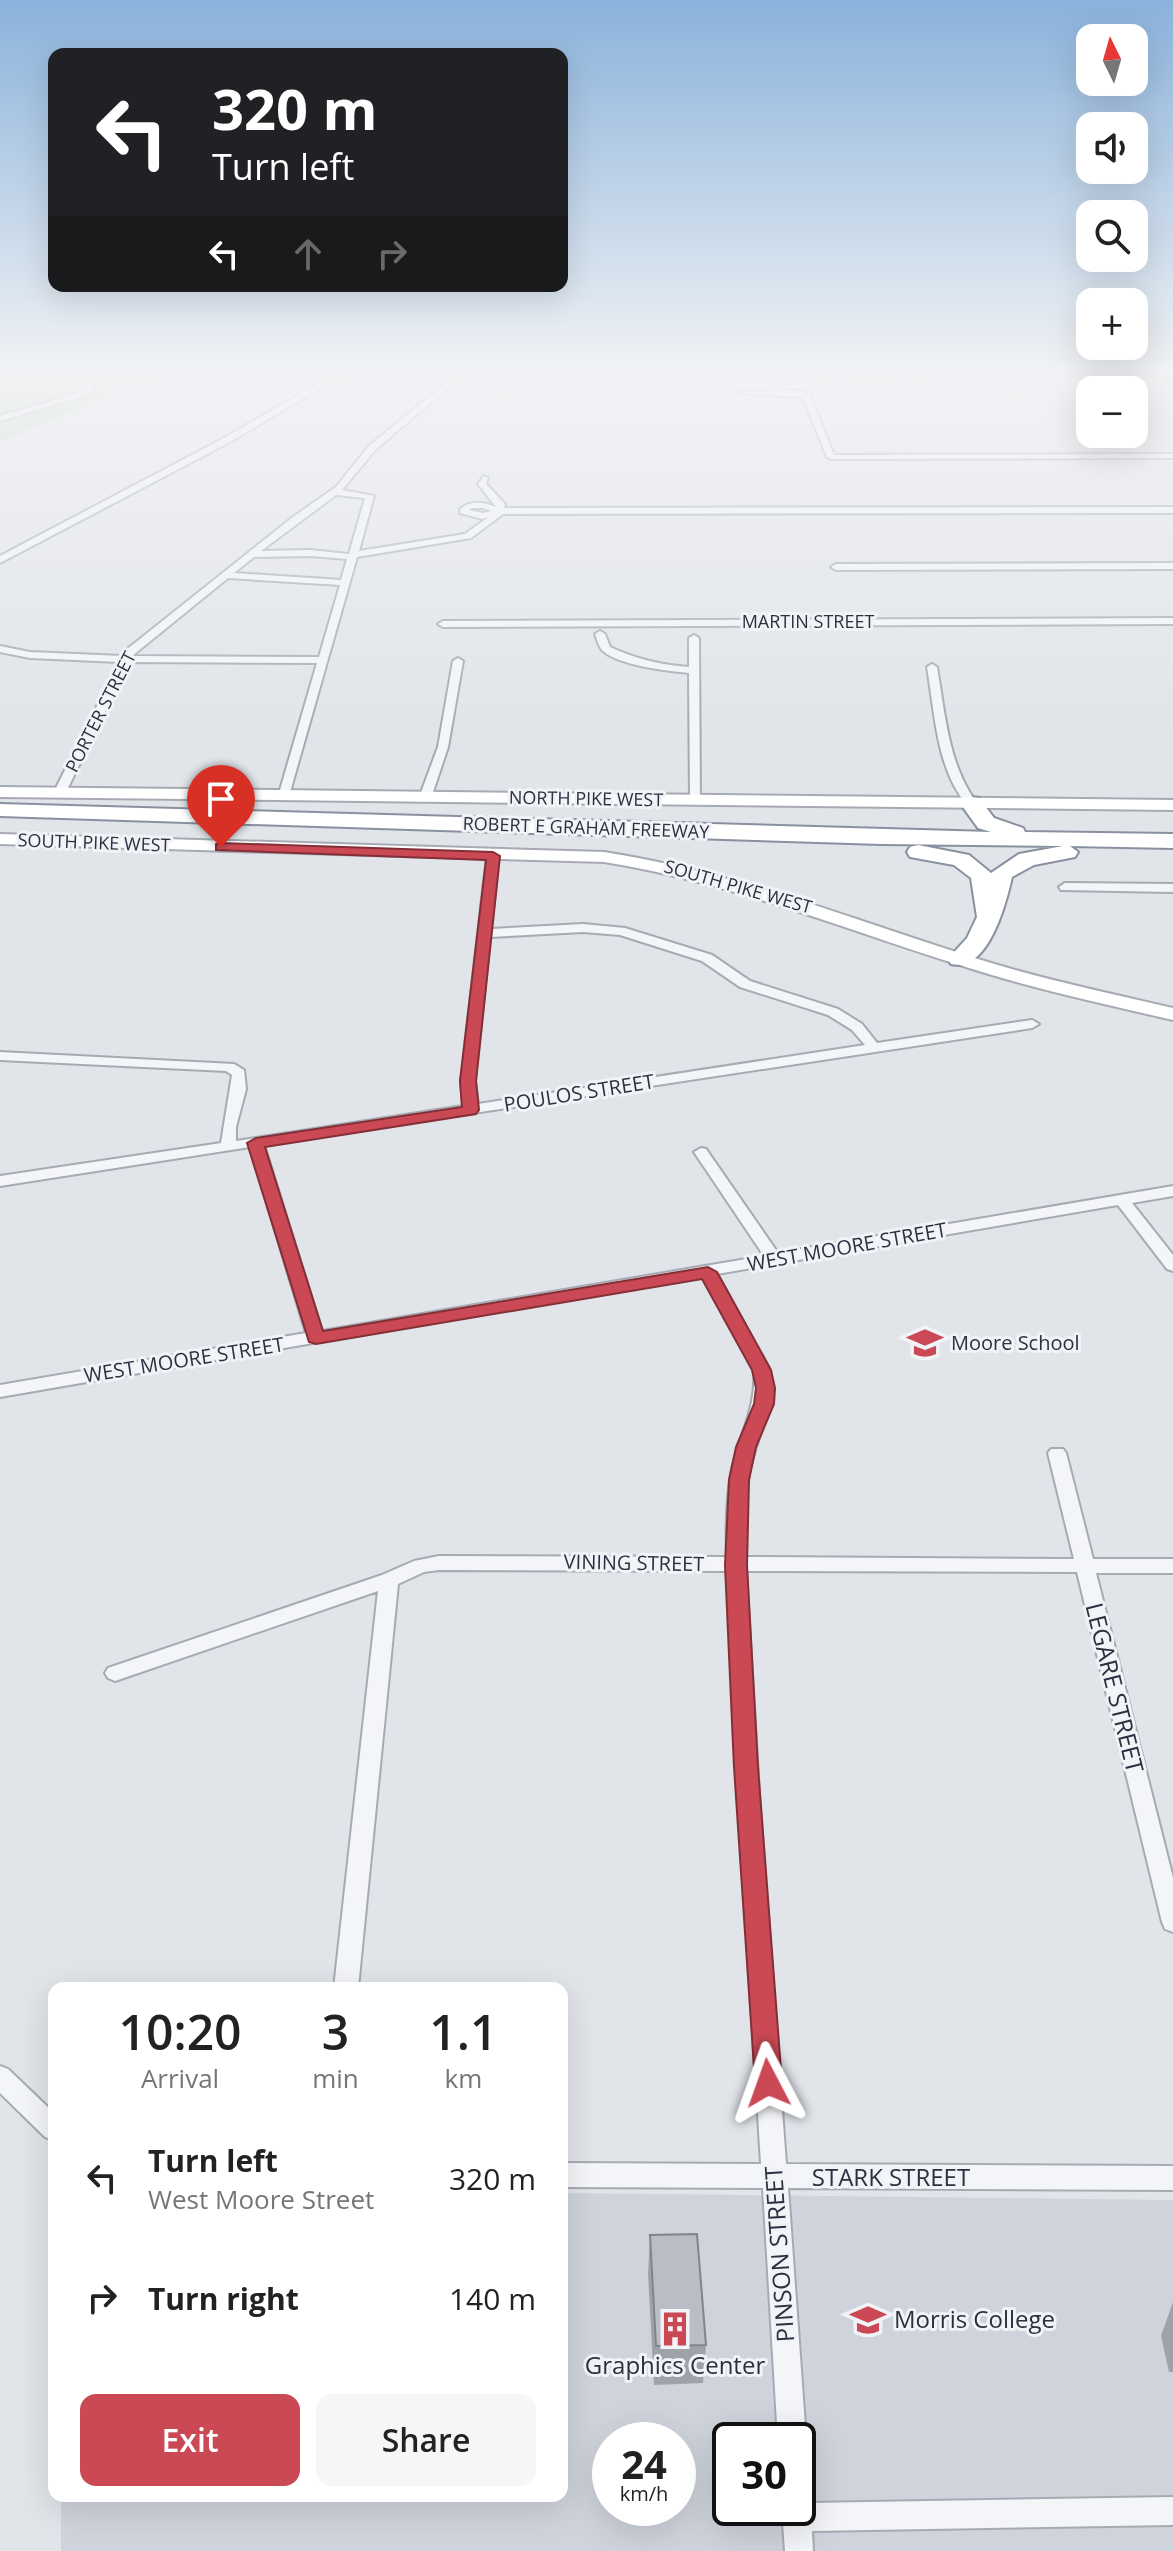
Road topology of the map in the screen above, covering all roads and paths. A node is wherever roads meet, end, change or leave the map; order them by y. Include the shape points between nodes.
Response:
1 (130, 491) edge
2 (336, 491) joint
3 (489, 491) edge
4 (1173, 510) edge
5 (499, 511) junction
6 (253, 554) junction
7 (352, 556) junction
8 (0, 560) edge
9 (1173, 566) edge
10 (836, 567) dead end
11 (226, 575) junction
12 (345, 583) junction
13 (1173, 621) edge
14 (443, 624) dead end
15 (600, 634) dead end
16 (694, 638) dead end
17 (2, 650) edge
18 (125, 659) junction
19 (324, 660) junction
20 (458, 661) dead end
21 (932, 667) dead end
22 (694, 670) junction
23 (0, 792) edge
24 (59, 794) junction
25 (284, 797) junction
26 (425, 798) junction
27 (696, 800) junction
28 (1173, 805) edge
29 (974, 809) junction
30 (0, 810) edge
31 (0, 823) edge
32 (0, 839) edge
33 (878, 841) junction
34 (1173, 841) edge
35 (1106, 844) junction
36 (1173, 849) edge
37 (493, 856) junction
38 (1065, 887) dead end
39 (1173, 888) edge
40 (986, 923) junction
41 (486, 933) junction
42 (960, 959) junction
43 (1173, 1014) edge
44 (1032, 1024) dead end
45 (873, 1047) junction
46 (0, 1056) edge
47 (471, 1110) junction
48 (256, 1143) junction
49 (229, 1147) junction
50 (701, 1152) dead end
51 (0, 1181) edge
52 (1173, 1191) edge
53 (1121, 1199) junction
54 (774, 1259) junction
55 (1173, 1266) edge
56 (708, 1272) junction
57 (316, 1338) junction
58 (0, 1391) edge
59 (1057, 1453) dead end
60 (736, 1565) junction
61 (1173, 1566) edge
62 (1084, 1567) junction
63 (389, 1580) junction
64 (115, 1673) dead end
65 (1173, 1922) edge
66 (347, 1982) edge
67 (0, 2077) edge
68 (48, 2123) edge
69 (568, 2175) edge
70 (775, 2178) junction
71 (1173, 2178) edge
72 (791, 2422) edge
73 (1173, 2511) edge
74 (816, 2512) edge
75 (797, 2526) edge
76 (799, 2551) edge

1 - 8 street
2 - 6 street, PORTER STREET
2 - 7 street via 370,496
3 - 5 street via 501,504
4 - 5 street
5 - 7 street via 468,536
6 - 7 street
6 - 11 street, PORTER STREET
7 - 12 street
9 - 10 street
11 - 12 street
11 - 18 street, PORTER STREET via 139,642
12 - 19 street
13 - 14 street, MARTIN STREET
15 - 22 street via 606,649 627,659
16 - 22 street
17 - 18 street
18 - 19 street
18 - 24 street, PORTER STREET
19 - 25 street
20 - 26 street via 443,747
21 - 29 street via 948,752 962,796
22 - 27 street
23 - 24 main road, NORTH PIKE WEST
24 - 25 main road, NORTH PIKE WEST
25 - 26 main road, NORTH PIKE WEST
26 - 27 main road, NORTH PIKE WEST
27 - 29 main road, NORTH PIKE WEST
28 - 29 main road, NORTH PIKE WEST
29 - 33 highway via 968,826 952,833
29 - 35 highway via 1004,831
30 - 33 highway, ROBERT E GRAHAM FREEWAY
31 - 33 highway, ROBERT E GRAHAM FREEWAY
32 - 37 main road, SOUTH PIKE WEST
33 - 35 highway, ROBERT E GRAHAM FREEWAY
33 - 40 highway via 961,860 982,876
34 - 35 highway, ROBERT E GRAHAM FREEWAY
35 - 36 highway, ROBERT E GRAHAM FREEWAY
35 - 40 highway via 1012,866 1002,874
37 - 41 street
37 - 42 main road, SOUTH PIKE WEST via 604,857 661,864 710,875
38 - 39 street
40 - 42 highway via 977,945
41 - 45 street via 621,931 707,958 745,984 833,1012 857,1027
41 - 47 street via 468,1081
42 - 43 main road, SOUTH PIKE WEST
44 - 45 street, POULOS STREET
45 - 47 street, POULOS STREET
46 - 49 street via 229,1067 241,1081 226,1132
47 - 48 street, POULOS STREET
48 - 49 street, POULOS STREET
48 - 57 street
49 - 51 street, POULOS STREET
50 - 54 street
52 - 53 street, WEST MOORE STREET
53 - 54 street, WEST MOORE STREET
53 - 55 street
54 - 56 street, WEST MOORE STREET
56 - 57 street, WEST MOORE STREET
56 - 60 street, PINSON STREET via 762,1370 765,1388 739,1480
57 - 58 street, WEST MOORE STREET
59 - 62 street, LEGARE STREET
60 - 62 street, VINING STREET
60 - 63 street, VINING STREET via 461,1561 421,1566
60 - 70 street, PINSON STREET
61 - 62 street, VINING STREET
62 - 65 street, LEGARE STREET
63 - 64 street, VINING STREET
63 - 66 street
67 - 68 street
69 - 70 street, STARK STREET
70 - 71 street, STARK STREET
70 - 72 street, PINSON STREET
73 - 74 street
75 - 76 street

